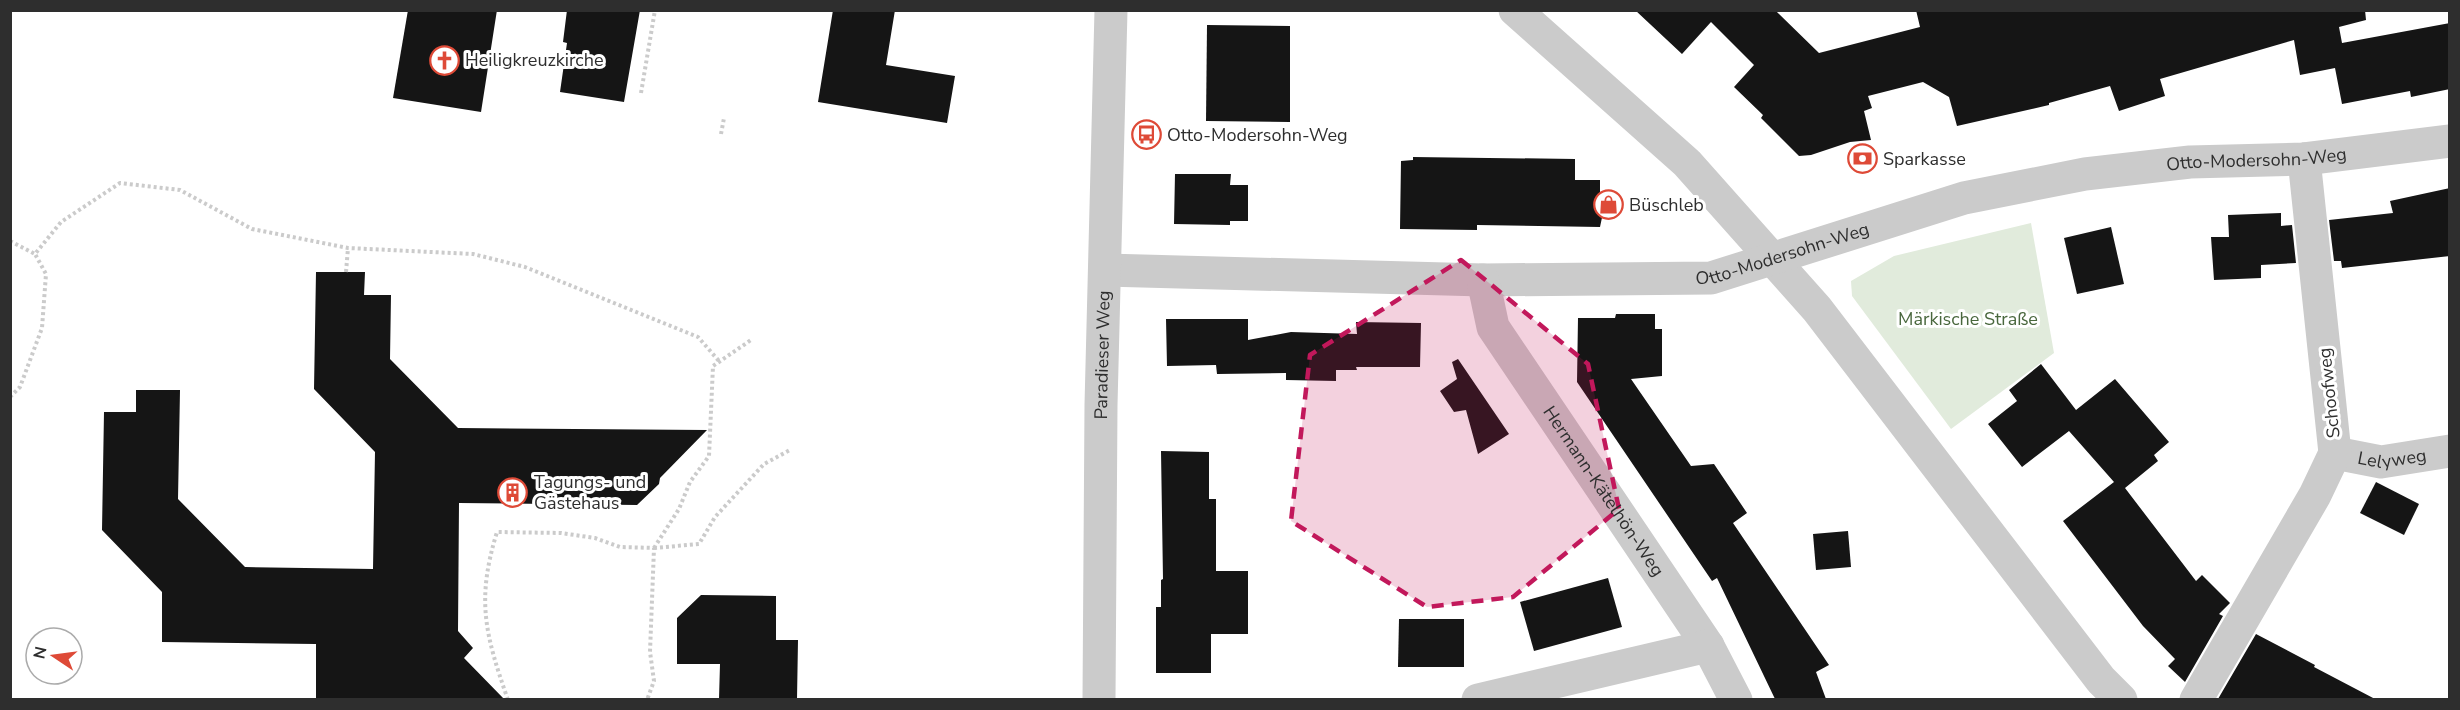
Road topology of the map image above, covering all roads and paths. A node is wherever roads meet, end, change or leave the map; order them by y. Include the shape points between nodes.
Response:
1 (655, 10) edge
2 (1111, 10) edge
3 (1515, 10) edge
4 (641, 93) dead end
5 (724, 118) dead end
6 (721, 134) dead end
7 (2450, 141) edge
8 (2304, 159) junction
9 (10, 241) edge
10 (348, 248) junction
11 (34, 254) junction
12 (1774, 259) junction
13 (1105, 270) junction
14 (346, 272) dead end
15 (1483, 280) junction
16 (751, 340) dead end
17 (719, 361) junction
18 (10, 397) edge
19 (790, 450) dead end
20 (2450, 451) edge
21 (2335, 453) junction
22 (654, 548) junction
23 (1708, 646) junction
24 (508, 699) edge
25 (647, 699) edge
26 (1099, 699) edge
27 (1478, 699) edge
28 (1736, 699) edge
29 (2121, 699) edge
30 (2196, 699) edge

1 - 4 path
2 - 13 street, Paradieser Weg
3 - 12 street via 1687,163
5 - 6 path
7 - 8 street, Otto-Modersohn-Weg
8 - 12 street, Otto-Modersohn-Weg via 2190,162 2085,174 1964,198
8 - 21 street, Schoofweg
9 - 11 path
10 - 11 path via 252,229 180,190 120,183 61,222
10 - 14 path
10 - 17 path via 473,254 525,267 698,337
11 - 18 path via 46,274 42,328 20,387
12 - 15 street, Otto-Modersohn-Weg via 1711,278
12 - 29 street via 1817,309 2101,680
13 - 15 street, Otto-Modersohn-Weg
13 - 26 street, Paradieser Weg
15 - 23 street, Hermann-Kätelhön-Weg via 1492,327
16 - 17 path
17 - 22 path via 713,366 710,456 690,482 679,509
19 - 22 path via 764,464 715,517 699,544
20 - 21 street, Lelyweg via 2381,462
21 - 30 street, Schoofweg via 2315,495
22 - 24 path via 620,547 561,533 497,532 488,562 484,607 493,656
22 - 25 path via 650,652 654,681
23 - 27 street
23 - 28 street, Hermann-Kätelhön-Weg

